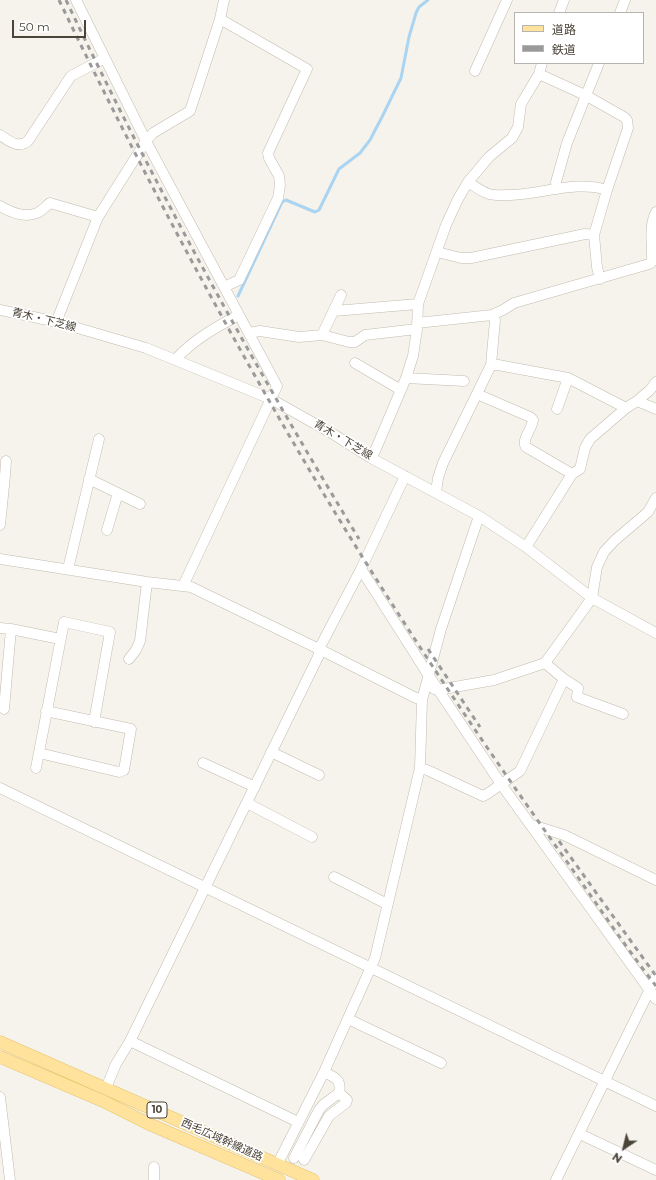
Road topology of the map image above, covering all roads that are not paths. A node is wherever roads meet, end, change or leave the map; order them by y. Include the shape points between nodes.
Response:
1 (76, 0) edge
2 (224, 0) edge
3 (508, 0) edge
4 (564, 0) edge
5 (625, 0) edge
6 (559, 12) edge
7 (620, 12) edge
8 (220, 18) junction
9 (105, 58) junction
10 (542, 64) edge
11 (598, 64) edge
12 (475, 72) dead end
13 (539, 74) junction
14 (585, 95) junction
15 (0, 135) edge
16 (146, 141) junction
17 (468, 182) junction
18 (557, 189) junction
19 (607, 190) junction
20 (0, 206) edge
21 (656, 212) edge
22 (98, 217) junction
23 (594, 235) junction
24 (654, 243) edge
25 (437, 252) junction
26 (600, 279) junction
27 (224, 287) junction
28 (341, 295) dead end
29 (418, 304) junction
30 (0, 310) edge
31 (334, 311) junction
32 (239, 315) junction
33 (492, 315) junction
34 (57, 322) junction
35 (417, 326) junction
36 (249, 333) junction
37 (322, 334) junction
38 (176, 359) junction
39 (355, 362) dead end
40 (491, 365) junction
41 (406, 378) junction
42 (568, 378) junction
43 (464, 381) dead end
44 (656, 382) edge
45 (401, 390) junction
46 (477, 394) junction
47 (271, 399) junction
48 (637, 401) junction
49 (626, 408) junction
50 (557, 409) dead end
51 (656, 409) edge
52 (99, 439) dead end
53 (371, 458) junction
54 (6, 460) dead end
55 (572, 474) junction
56 (405, 476) junction
57 (89, 479) junction
58 (436, 492) junction
59 (118, 493) junction
60 (656, 498) edge
61 (140, 504) dead end
62 (479, 516) junction
63 (0, 525) edge
64 (108, 530) dead end
65 (526, 547) junction
66 (0, 559) edge
67 (68, 569) junction
68 (361, 570) junction
69 (147, 582) junction
70 (183, 586) junction
71 (592, 598) junction
72 (0, 628) edge
73 (11, 629) junction
74 (656, 633) edge
75 (60, 639) junction
76 (319, 649) junction
77 (129, 659) dead end
78 (545, 663) junction
79 (429, 676) junction
80 (564, 679) junction
81 (426, 688) junction
82 (438, 690) junction
83 (422, 700) junction
84 (4, 709) dead end
85 (46, 711) junction
86 (622, 714) dead end
87 (94, 722) junction
88 (271, 752) junction
89 (39, 753) junction
90 (203, 763) dead end
91 (36, 768) dead end
92 (420, 768) junction
93 (319, 775) dead end
94 (501, 784) junction
95 (255, 787) junction
96 (0, 788) edge
97 (247, 803) junction
98 (532, 825) junction
99 (312, 837) dead end
100 (334, 877) dead end
101 (656, 880) edge
102 (206, 888) junction
103 (387, 904) junction
104 (370, 968) junction
105 (656, 977) edge
106 (649, 991) junction
107 (656, 999) edge
108 (348, 1019) junction
109 (130, 1041) junction
110 (0, 1042) edge
111 (0, 1057) edge
112 (441, 1062) dead end
113 (324, 1072) junction
114 (604, 1081) junction
115 (106, 1088) junction
116 (0, 1097) edge
117 (656, 1106) edge
118 (298, 1122) junction
119 (580, 1134) junction
120 (299, 1159) dead end
121 (277, 1164) junction
122 (154, 1167) dead end
123 (4, 1169) edge
124 (656, 1170) edge
125 (272, 1179) edge
126 (10, 1180) edge
127 (154, 1180) edge
128 (312, 1180) edge
129 (556, 1180) edge

1 - 9 street
2 - 8 street
3 - 12 street
4 - 6 street
5 - 7 street
8 - 16 street via 190,111 153,133
8 - 27 street via 307,69 268,154 279,176 280,185 274,207 239,280
9 - 15 street via 71,76 24,144 14,144
9 - 16 street
10 - 13 street
11 - 14 street
13 - 14 street
13 - 17 street via 521,104 518,127 512,138 489,157
14 - 18 street via 567,143 556,182
14 - 19 street via 624,117 628,125
16 - 22 street
16 - 27 street
17 - 18 street via 489,194 501,195
17 - 25 street via 446,225
18 - 19 street via 598,187
19 - 23 street
20 - 22 street via 26,215 37,213 50,203
21 - 24 street via 650,236
22 - 34 street
23 - 25 street via 585,234 471,258
23 - 26 street
24 - 26 street via 652,262
25 - 29 street
26 - 33 street via 514,303
27 - 32 street
28 - 31 street
29 - 31 street
29 - 35 street
30 - 34 street, 青木・下芝線
31 - 37 street
32 - 36 street
32 - 38 street via 214,327
33 - 35 street
33 - 40 street via 494,320
34 - 38 street, 青木・下芝線
35 - 37 street via 365,335 355,342
35 - 41 street via 413,356
36 - 37 street via 260,331 299,337
36 - 47 street via 277,386
38 - 47 street, 青木・下芝線
39 - 45 street
40 - 42 street
40 - 46 street
41 - 43 street
41 - 45 street
42 - 49 street
42 - 50 street
44 - 48 street
45 - 53 street
46 - 55 street via 530,417 533,420 532,426 524,445
46 - 58 street via 442,463
47 - 53 street, 青木・下芝線
47 - 70 street
48 - 49 street
48 - 51 street
49 - 55 street via 590,439 580,469
52 - 57 street
53 - 56 street, 青木・下芝線
54 - 63 street
55 - 65 street
56 - 58 street, 青木・下芝線
56 - 68 street
57 - 59 street
57 - 67 street
58 - 62 street, 青木・下芝線
59 - 61 street
59 - 64 street
60 - 71 street via 648,512 604,552 597,567
62 - 65 street, 青木・下芝線
62 - 79 street via 439,635
65 - 71 street, 青木・下芝線
66 - 67 street
67 - 69 street
68 - 76 street
68 - 79 street
69 - 70 street
69 - 77 street via 140,641
70 - 76 street via 191,587
71 - 74 street, 青木・下芝線
71 - 78 street
72 - 73 street
73 - 75 street
73 - 84 street
75 - 85 street
75 - 87 street via 64,622 110,632
76 - 83 street
76 - 88 street via 319,655
78 - 80 street
78 - 82 street via 494,680
79 - 81 street
79 - 82 street
80 - 86 street via 578,688 577,697
80 - 94 street via 520,771
81 - 82 street
81 - 83 street
82 - 94 street
83 - 92 street
85 - 87 street
85 - 89 street
87 - 89 street via 131,729 124,770 119,772
88 - 93 street
88 - 95 street
89 - 91 street
90 - 95 street
92 - 94 street via 482,796
92 - 103 street
94 - 98 street
95 - 97 street
96 - 102 street
97 - 99 street
97 - 102 street
98 - 101 street via 564,835
98 - 106 street
100 - 103 street
102 - 104 street
102 - 109 street
103 - 104 street via 375,958
104 - 108 street
104 - 114 street
105 - 106 street
106 - 107 street
106 - 114 street
108 - 112 street
108 - 113 street
109 - 115 street via 116,1064
109 - 118 street
110 - 115 main road, 西毛広域幹線道路 / 10
111 - 125 main road, 西毛広域幹線道路 / 10 via 103,1101
113 - 118 street
113 - 120 street via 339,1081 339,1093 318,1110
114 - 117 street
114 - 119 street
115 - 121 main road, 西毛広域幹線道路 / 10
116 - 123 street
118 - 121 street
119 - 124 street
119 - 129 street
121 - 128 main road, 西毛広域幹線道路 / 10
122 - 127 street
123 - 126 street

